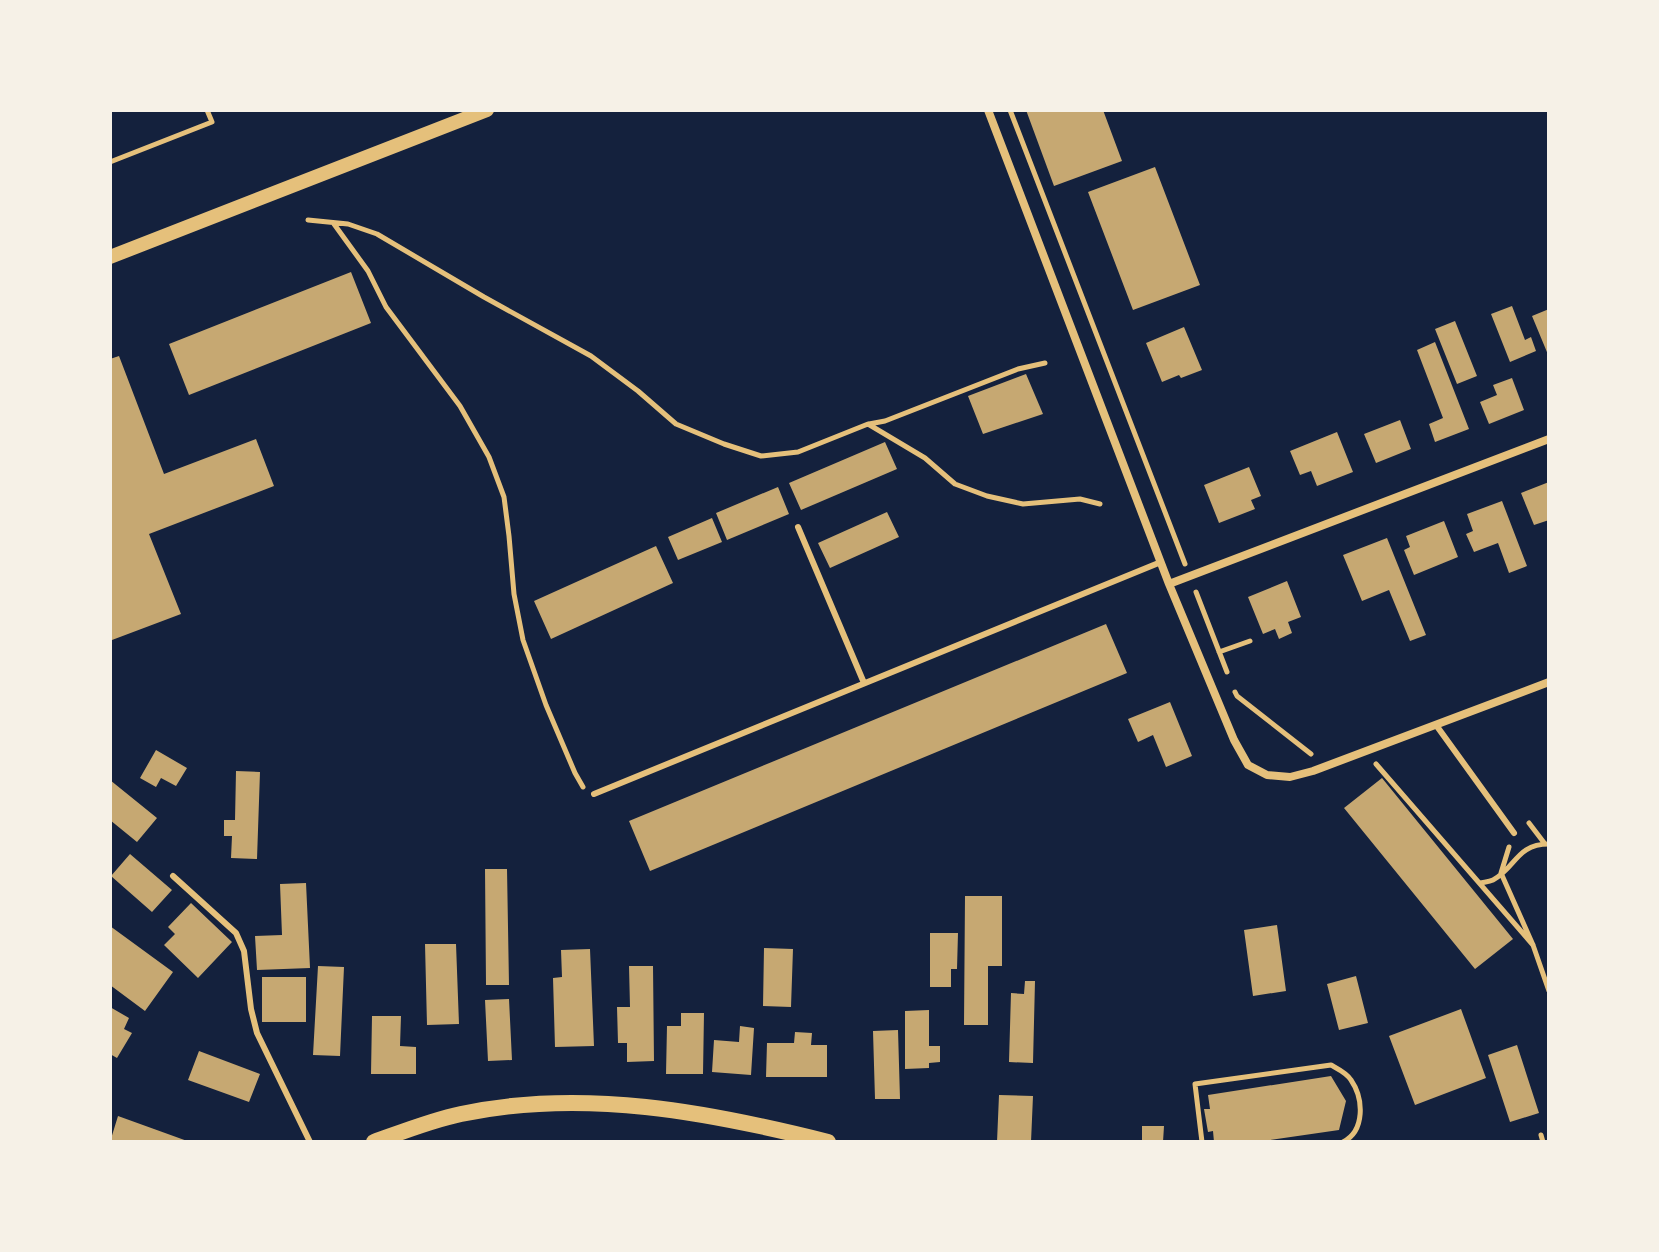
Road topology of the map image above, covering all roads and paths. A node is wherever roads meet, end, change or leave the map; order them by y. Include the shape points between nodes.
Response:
1 (207, 110) edge
2 (487, 110) edge
3 (988, 110) edge
4 (1010, 110) edge
5 (110, 162) edge
6 (308, 220) dead end
7 (334, 223) junction
8 (110, 257) edge
9 (1045, 363) dead end
10 (868, 424) junction
11 (1549, 439) edge
12 (1100, 504) dead end
13 (798, 527) dead end
14 (1161, 562) junction
15 (1190, 576) junction
16 (1169, 584) junction
17 (1250, 641) dead end
18 (1219, 652) junction
19 (1549, 682) edge
20 (864, 683) junction
21 (1436, 725) junction
22 (1368, 751) junction
23 (1315, 757) dead end
24 (590, 793) joint
25 (1514, 833) joint
26 (1549, 844) edge
27 (1501, 873) junction
28 (173, 876) dead end
29 (1480, 883) junction
30 (1533, 945) junction
31 (1549, 991) edge
32 (1356, 1129) junction
33 (310, 1142) edge
34 (374, 1142) edge
35 (828, 1142) edge
36 (1202, 1142) edge
37 (1343, 1142) edge
38 (1359, 1142) edge

1 - 5 path via 212,122
2 - 8 street
3 - 14 street
4 - 15 path
6 - 7 path
7 - 10 path via 377,234 591,356 676,424 724,444 761,456 798,452
7 - 24 path via 489,457 504,497 523,640 575,773
9 - 10 path
10 - 12 path via 925,458 955,484 987,496 1023,504 1080,499
11 - 15 street
13 - 20 lane
14 - 16 street
14 - 20 lane
15 - 16 street
15 - 18 path
16 - 22 street via 1248,765 1267,775 1290,777
17 - 18 path
18 - 23 path via 1237,696
19 - 21 street
20 - 24 lane
21 - 22 street
21 - 25 lane
22 - 29 path
25 - 27 path
26 - 27 path via 1520,853
27 - 29 path
27 - 30 path
28 - 33 lane via 236,933 244,951 257,1033
29 - 30 path
30 - 31 path
32 - 36 path via 1358,1094 1350,1078 1331,1065 1195,1084
32 - 37 path
32 - 38 path
34 - 35 main road via 460,1114 570,1102 709,1116

